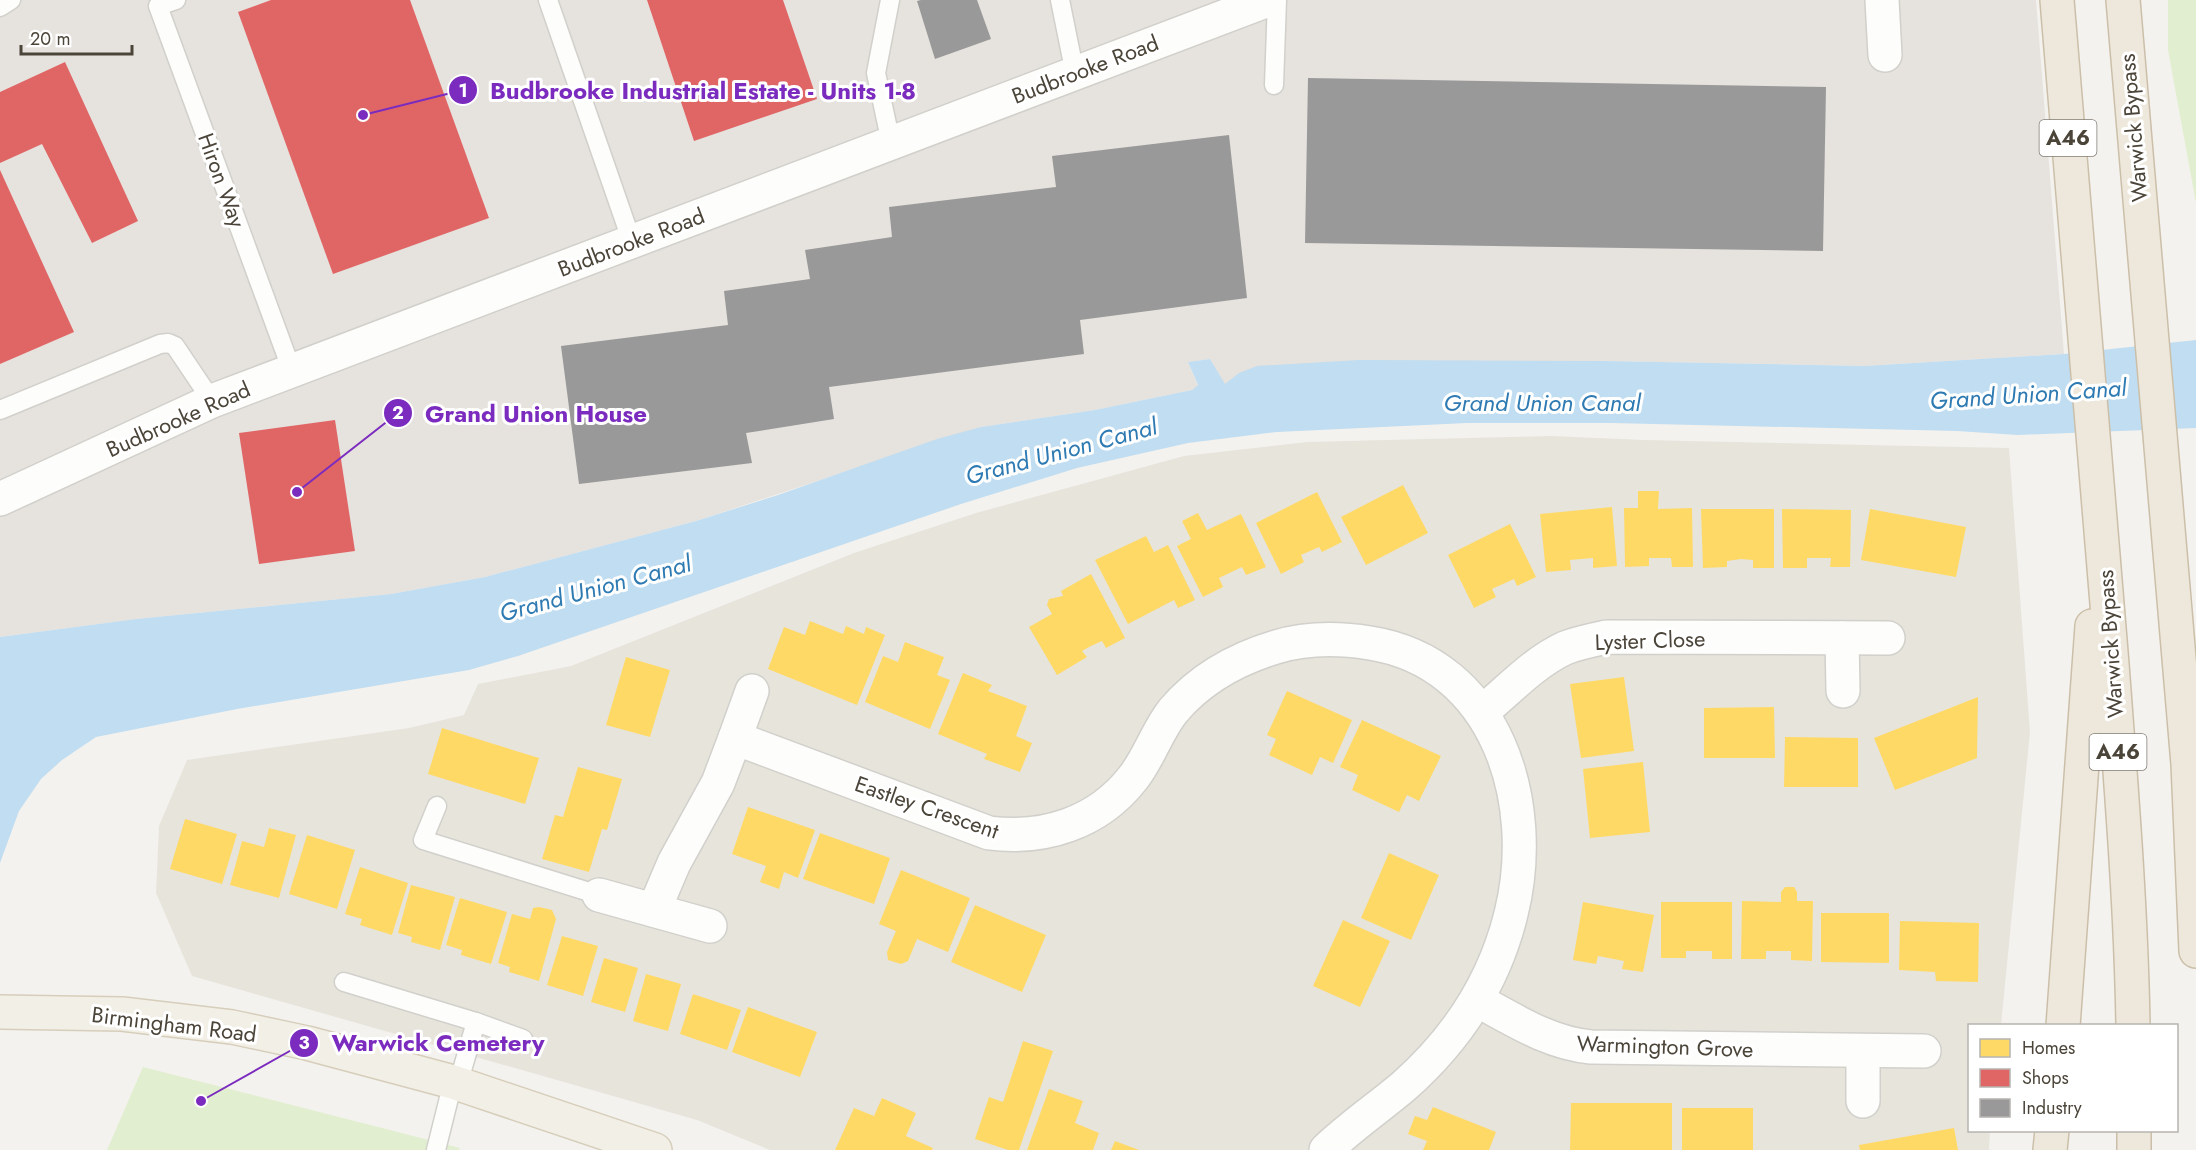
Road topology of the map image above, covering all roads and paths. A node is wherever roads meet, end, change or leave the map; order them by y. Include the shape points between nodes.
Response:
1 (11, 0) edge
2 (176, 0) edge
3 (548, 0) edge
4 (890, 0) edge
5 (1060, 0) edge
6 (1268, 0) edge
7 (1277, 0) edge
8 (1882, 0) edge
9 (2057, 0) edge
10 (2123, 0) edge
11 (0, 7) edge
12 (1885, 55) dead end
13 (1075, 74) junction
14 (1274, 85) dead end
15 (891, 143) junction
16 (632, 242) junction
17 (292, 371) junction
18 (212, 401) junction
19 (0, 410) edge
20 (0, 499) edge
21 (2100, 513) junction
22 (2168, 533) junction
23 (1842, 638) junction
24 (1888, 638) dead end
25 (752, 691) dead end
26 (1843, 691) dead end
27 (2196, 698) edge
28 (1482, 712) junction
29 (735, 738) junction
30 (437, 806) dead end
31 (598, 895) joint
32 (654, 910) junction
33 (710, 926) dead end
34 (2196, 951) edge
35 (344, 982) dead end
36 (1477, 1000) junction
37 (10, 1012) edge
38 (476, 1022) junction
39 (2063, 1024) edge
40 (2133, 1024) edge
41 (523, 1039) dead end
42 (1863, 1050) junction
43 (1924, 1051) dead end
44 (455, 1083) junction
45 (1863, 1101) dead end
46 (2052, 1132) edge
47 (2134, 1132) edge
48 (436, 1150) edge
49 (655, 1150) edge
50 (1326, 1150) edge
51 (2050, 1150) edge
52 (2134, 1150) edge

1 - 11 lane
2 - 17 lane, Hiron Way via 158,6
3 - 16 lane
4 - 15 lane via 876,73
5 - 13 lane
6 - 13 street, Budbrooke Road
7 - 14 lane
8 - 12 street
9 - 21 highway, Warwick Bypass / A46
10 - 22 highway, Warwick Bypass
13 - 15 street, Budbrooke Road
15 - 16 street, Budbrooke Road
16 - 17 street, Budbrooke Road
17 - 18 street, Budbrooke Road
18 - 19 lane via 175,346 168,343
18 - 20 street, Budbrooke Road
21 - 39 highway
21 - 40 highway, Warwick Bypass / A46
22 - 27 highway
22 - 34 highway via 2188,764
23 - 24 street, Lyster Close
23 - 26 street
23 - 28 street, Lyster Close via 1606,637 1549,657
25 - 29 street
28 - 29 street, Eastley Crescent via 1462,687 1438,669 1401,651 1329,640 1276,647 1234,663 1192,690 1171,714 1133,778 1100,809 1064,828 1029,835 989,833
28 - 36 street, Eastley Crescent via 1510,775 1519,836 1511,915 1497,960
29 - 32 street via 718,783 674,863
30 - 31 lane via 423,840
31 - 32 street
32 - 33 street
35 - 38 lane
36 - 42 street, Warmington Grove via 1572,1045
36 - 50 street, Eastley Crescent via 1435,1056
37 - 44 main road, Birmingham Road via 122,1014 232,1027
38 - 41 lane
38 - 44 lane
42 - 43 street, Warmington Grove
42 - 45 street
44 - 48 lane
44 - 49 main road, Birmingham Road
46 - 51 highway
47 - 52 highway

